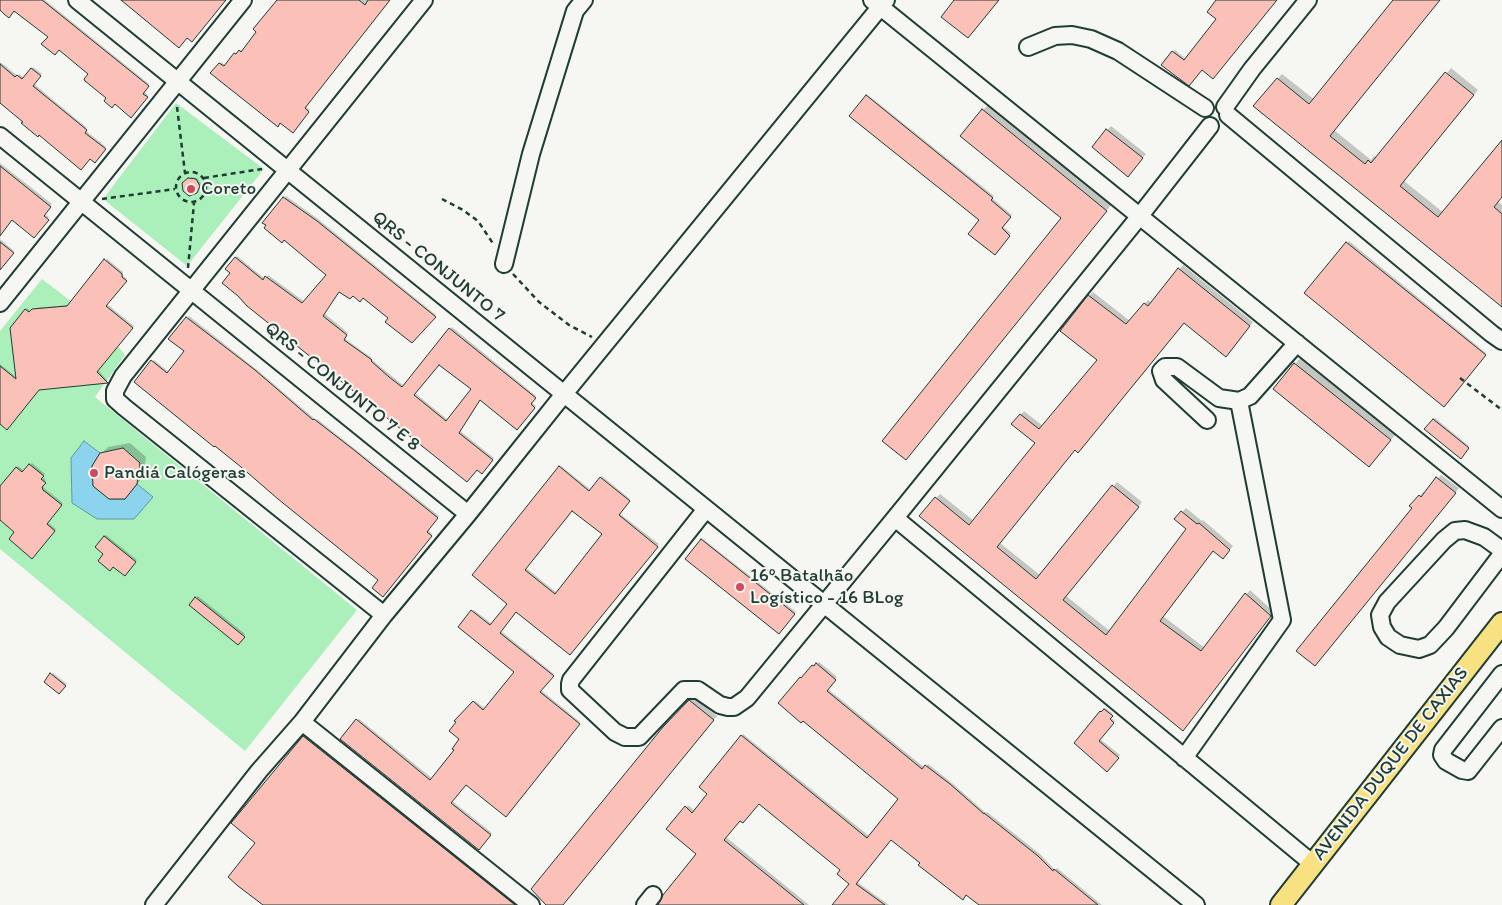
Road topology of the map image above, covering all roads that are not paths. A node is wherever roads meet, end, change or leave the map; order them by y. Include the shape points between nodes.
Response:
1 (77, 0) edge
2 (243, 0) edge
3 (424, 0) edge
4 (584, 0) edge
5 (1308, 0) edge
6 (879, 2) edge
7 (1028, 47) dead end
8 (178, 83) junction
9 (1205, 108) junction
10 (1226, 111) junction
11 (1210, 126) junction
12 (0, 136) edge
13 (288, 170) junction
14 (83, 202) junction
15 (1139, 217) junction
16 (504, 264) road end
17 (191, 291) junction
18 (0, 303) edge
19 (1502, 341) edge
20 (1297, 343) junction
21 (564, 394) junction
22 (1239, 401) junction
23 (1207, 420) dead end
24 (706, 509) junction
25 (1502, 509) edge
26 (468, 514) junction
27 (896, 518) junction
28 (1502, 552) edge
29 (825, 605) junction
30 (384, 615) junction
31 (1502, 623) edge
32 (1502, 674) edge
33 (302, 722) junction
34 (1502, 728) edge
35 (1184, 758) junction
36 (1313, 864) junction
37 (157, 904) edge
38 (531, 905) edge
39 (1196, 905) edge
40 (1281, 905) edge

1 - 8 street, QRS - CONJUNTO 7
2 - 8 street
3 - 13 street
4 - 16 street via 575,11 534,144
5 - 10 street via 1252,69
6 - 15 street
6 - 21 street
7 - 9 street via 1055,36 1091,39 1118,50
8 - 13 street, QRS - CONJUNTO 7
8 - 14 street
9 - 10 street via 1214,102 1220,103
9 - 11 street via 1203,118
10 - 11 street via 1227,120 1220,126
10 - 19 street
11 - 15 street
12 - 14 street, QRS - CONJUNTO 7 E 8
13 - 17 street
13 - 21 street, QRS - CONJUNTO 7
14 - 17 street, QRS - CONJUNTO 7 E 8
14 - 18 street
15 - 20 street
15 - 27 street
17 - 26 street, QRS - CONJUNTO 7 E 8
17 - 30 street via 123,376 115,391 116,399
20 - 22 street via 1250,396
20 - 25 street
21 - 24 street, QRS - CONJUNTO 7
21 - 26 street
22 - 23 street via 1219,398 1177,367 1165,367 1162,371 1164,380
22 - 35 street via 1282,620
24 - 29 street, QRS - CONJUNTO 7
24 - 29 street via 571,680 570,690 615,732 625,737 639,737 684,690 698,690 720,705 734,707 747,698
26 - 30 street
27 - 29 street
27 - 35 street
28 - 28 street via 1484,537 1465,530 1455,531 1387,602 1380,615 1388,637 1400,645 1419,649 1430,645
29 - 39 street, QRS - CONJUNTO 7
30 - 33 street
31 - 36 main road, AVENIDA DUQUE DE CAXIAS
32 - 34 street via 1442,755 1446,761 1468,771
33 - 37 street via 259,771
33 - 38 street
35 - 36 street
36 - 40 main road, AVENIDA DUQUE DE CAXIAS

